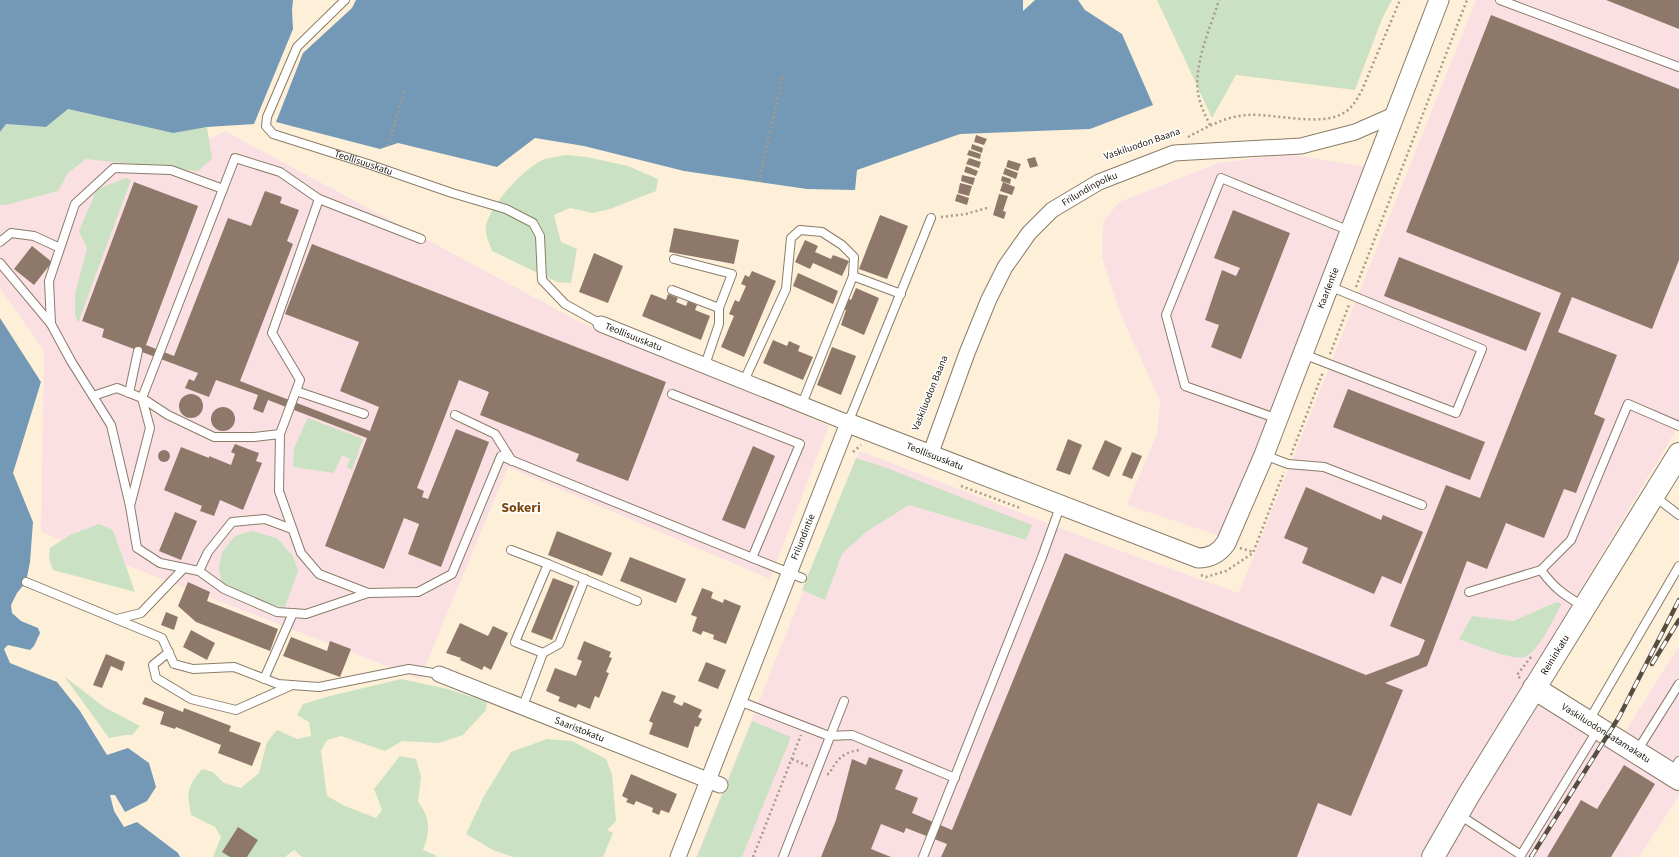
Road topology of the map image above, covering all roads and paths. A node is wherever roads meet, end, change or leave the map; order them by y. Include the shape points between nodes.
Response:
1 (345, 0) edge
2 (1219, 0) edge
3 (1400, 0) edge
4 (1439, 0) edge
5 (1467, 0) edge
6 (1500, 0) edge
7 (1679, 67) edge
8 (783, 74) dead end
9 (405, 90) dead end
10 (1396, 114) junction
11 (1210, 125) junction
12 (1186, 138) dead end
13 (388, 146) dead end
14 (759, 182) dead end
15 (223, 189) junction
16 (319, 199) junction
17 (990, 207) dead end
18 (931, 218) joint
19 (1350, 231) junction
20 (421, 239) dead end
21 (0, 242) edge
22 (60, 248) junction
23 (674, 259) dead end
24 (0, 263) edge
25 (853, 276) junction
26 (1329, 286) junction
27 (672, 290) dead end
28 (901, 294) junction
29 (1353, 296) junction
30 (719, 308) junction
31 (51, 324) junction
32 (601, 324) joint
33 (138, 351) dead end
34 (1303, 354) junction
35 (1326, 363) junction
36 (705, 365) junction
37 (744, 381) junction
38 (296, 390) junction
39 (129, 393) junction
40 (672, 394) dead end
41 (93, 396) junction
42 (142, 398) junction
43 (802, 404) junction
44 (364, 414) dead end
45 (455, 415) dead end
46 (1278, 419) junction
47 (848, 423) junction
48 (1679, 426) edge
49 (280, 434) junction
50 (864, 444) dead end
51 (853, 452) dead end
52 (1679, 454) edge
53 (930, 455) junction
54 (1264, 455) junction
55 (512, 461) junction
56 (1288, 464) junction
57 (959, 484) dead end
58 (1653, 495) junction
59 (1061, 504) junction
60 (130, 506) junction
61 (1422, 506) dead end
62 (1026, 509) dead end
63 (1679, 514) edge
64 (292, 529) junction
65 (511, 550) dead end
66 (752, 558) junction
67 (548, 564) junction
68 (1198, 566) junction
69 (1679, 566) edge
70 (184, 568) junction
71 (1541, 570) junction
72 (199, 571) junction
73 (795, 576) junction
74 (585, 579) junction
75 (26, 582) dead end
76 (1469, 592) dead end
77 (368, 593) junction
78 (637, 600) dead end
79 (1584, 606) junction
80 (293, 613) junction
81 (117, 619) junction
82 (169, 652) junction
83 (543, 653) junction
84 (439, 674) joint
85 (264, 679) junction
86 (1679, 684) edge
87 (292, 685) junction
88 (1534, 688) junction
89 (739, 701) junction
90 (844, 701) dead end
91 (523, 706) junction
92 (805, 726) junction
93 (1593, 726) junction
94 (829, 736) junction
95 (862, 750) dead end
96 (1636, 752) junction
97 (792, 758) junction
98 (816, 769) junction
99 (1676, 771) edge
100 (955, 778) junction
101 (714, 782) junction
102 (1457, 814) junction
103 (678, 857) edge
104 (753, 857) edge
105 (783, 857) edge
106 (923, 857) edge
107 (1433, 857) edge

1 - 32 lane, Teollisuuskatu via 297,47 267,117 266,126 273,134 506,209 533,223 540,236 542,280 565,304
2 - 11 path via 1199,66 1200,104
3 - 11 path, Vaskiluodon Baana via 1362,90 1343,114 1326,119 1248,115 1232,117
4 - 10 street, Kaarlentie
5 - 29 path
6 - 7 lane
8 - 14 path
9 - 13 path
10 - 19 street, Kaarlentie
10 - 53 street, Frilundinpolku via 1355,132 1301,146 1174,154 1099,182 1052,210 1029,233 1005,267 970,346
11 - 12 path, Vaskiluodon Baana
15 - 16 lane via 235,158 280,172
15 - 22 lane via 171,170 114,168 75,204
15 - 42 lane
16 - 20 lane
16 - 38 lane via 272,333 300,380
17 - 18 path via 966,214
18 - 28 lane, Frilundintie
19 - 26 street, Kaarlentie
19 - 46 lane via 1221,178 1166,315 1185,386
21 - 22 lane via 11,233 34,236
22 - 31 lane via 49,281
23 - 30 lane via 732,274
24 - 31 lane
25 - 28 lane
25 - 37 lane via 854,257 842,245 822,232 800,230 791,238 786,289
25 - 43 lane
26 - 29 lane
26 - 34 street, Kaarlentie
27 - 30 lane
28 - 47 lane, Frilundintie
29 - 35 path
29 - 35 lane via 1482,349 1456,413
30 - 36 lane via 719,324
31 - 41 lane
32 - 36 street, Teollisuuskatu
33 - 39 lane
34 - 35 lane
34 - 46 street, Kaarlentie
35 - 56 path
36 - 37 street, Teollisuuskatu
37 - 43 street, Teollisuuskatu
38 - 44 lane
38 - 49 lane
39 - 41 lane via 117,388
39 - 42 lane
40 - 66 lane via 800,444
41 - 60 lane via 111,425
42 - 49 lane via 168,415 214,437
42 - 60 lane via 150,428
43 - 47 street, Teollisuuskatu
45 - 55 lane via 495,434
46 - 54 street, Kaarlentie
47 - 53 street, Teollisuuskatu
47 - 73 street, Frilundintie
48 - 71 lane via 1628,404 1571,540
49 - 64 lane via 279,492
50 - 51 path
52 - 58 main road, Reininkatu
53 - 59 street, Teollisuuskatu
54 - 56 lane
54 - 68 street, Kaarlentie via 1226,543 1221,550
55 - 66 lane
55 - 77 lane via 501,456 452,574 418,592
56 - 61 lane via 1324,467
56 - 68 path via 1253,553 1226,571 1206,576
57 - 62 path
58 - 63 lane
58 - 79 main road, Reininkatu
59 - 68 street, Teollisuuskatu
59 - 100 lane
60 - 70 lane via 137,548 160,563
64 - 72 lane via 265,519 232,522 208,552
64 - 77 lane via 301,553 319,574
65 - 67 lane
66 - 73 lane
67 - 74 lane
67 - 83 lane via 515,642
69 - 93 lane
70 - 72 lane
70 - 81 lane via 141,613
71 - 76 lane
71 - 79 lane via 1552,585
72 - 80 lane via 224,589 277,612
73 - 89 street, Frilundintie
74 - 78 lane
74 - 83 lane via 559,644
75 - 81 lane
77 - 80 lane via 306,614
79 - 88 main road, Reininkatu
80 - 85 lane
81 - 82 lane via 162,638
82 - 85 lane via 174,664 193,669 234,667
82 - 87 lane via 153,665 156,678 191,699 236,710
83 - 91 lane
84 - 87 lane via 408,669 319,687
84 - 91 street, Saaristokatu
85 - 87 lane
86 - 96 lane
88 - 93 main road, Vaskiluodon satamakatu
88 - 102 main road, Reininkatu
89 - 92 lane
89 - 101 street, Frilundintie
90 - 94 lane
91 - 101 street, Saaristokatu
92 - 94 lane
92 - 97 path
93 - 96 main road, Vaskiluodon satamakatu
93 - 102 lane via 1521,855
94 - 98 lane
94 - 100 lane via 852,735
95 - 98 path via 846,754 837,760 829,774
96 - 99 main road, Vaskiluodon satamakatu
97 - 98 path
97 - 104 path
98 - 105 lane
100 - 106 lane
101 - 103 street, Frilundintie
102 - 107 main road, Reininkatu

